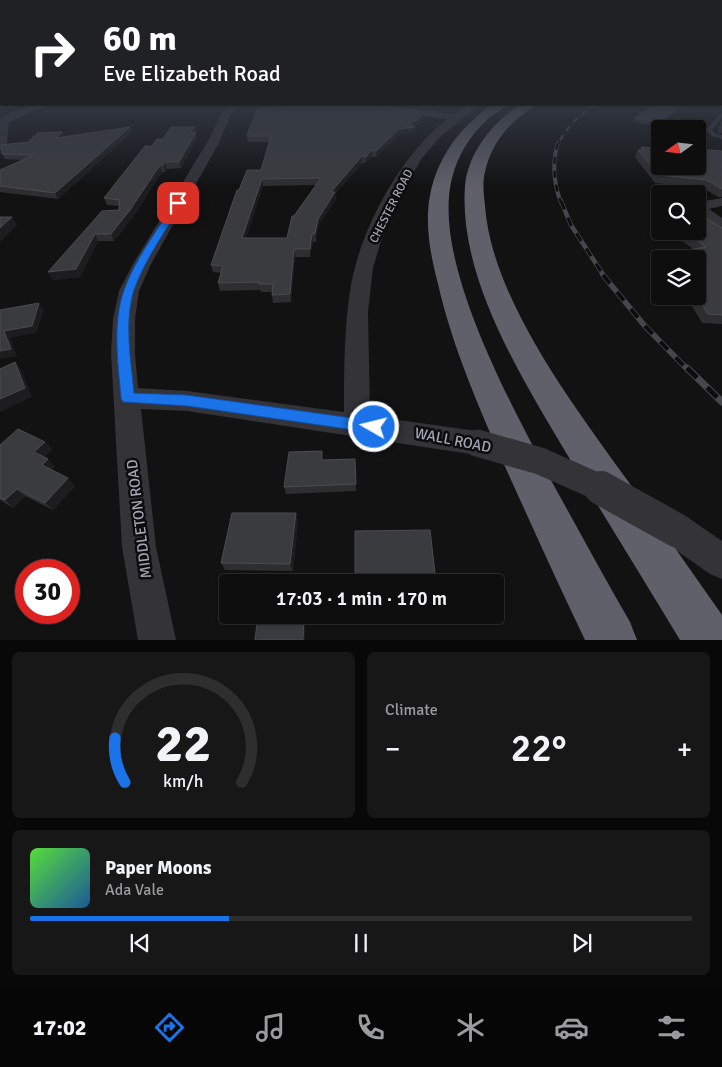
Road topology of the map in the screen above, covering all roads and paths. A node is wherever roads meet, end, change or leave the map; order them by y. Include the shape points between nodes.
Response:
1 (1, 128) edge
2 (220, 128) edge
3 (442, 128) edge
4 (470, 128) edge
5 (500, 128) edge
6 (710, 128) edge
7 (722, 137) edge
8 (0, 146) edge
9 (722, 202) edge
10 (722, 226) edge
11 (128, 398) junction
12 (357, 424) junction
13 (722, 562) edge
14 (157, 640) edge
15 (612, 640) edge
16 (709, 640) edge

1 - 8 street
2 - 11 street, MIDDLETON ROAD via 129,291 124,319
3 - 12 street, CHESTER ROAD via 419,152 401,180 369,249 357,327
4 - 15 highway via 449,158 441,184 438,214 443,256 457,313 486,387
5 - 16 highway via 483,155 474,184 482,251 500,302 574,434
6 - 7 lane via 708,130
9 - 10 street via 700,206 699,209
11 - 12 street, WALL ROAD via 187,401
11 - 14 street, MIDDLETON ROAD via 139,547
12 - 13 street, WALL ROAD, bridge via 477,443 540,461 598,486 678,531

